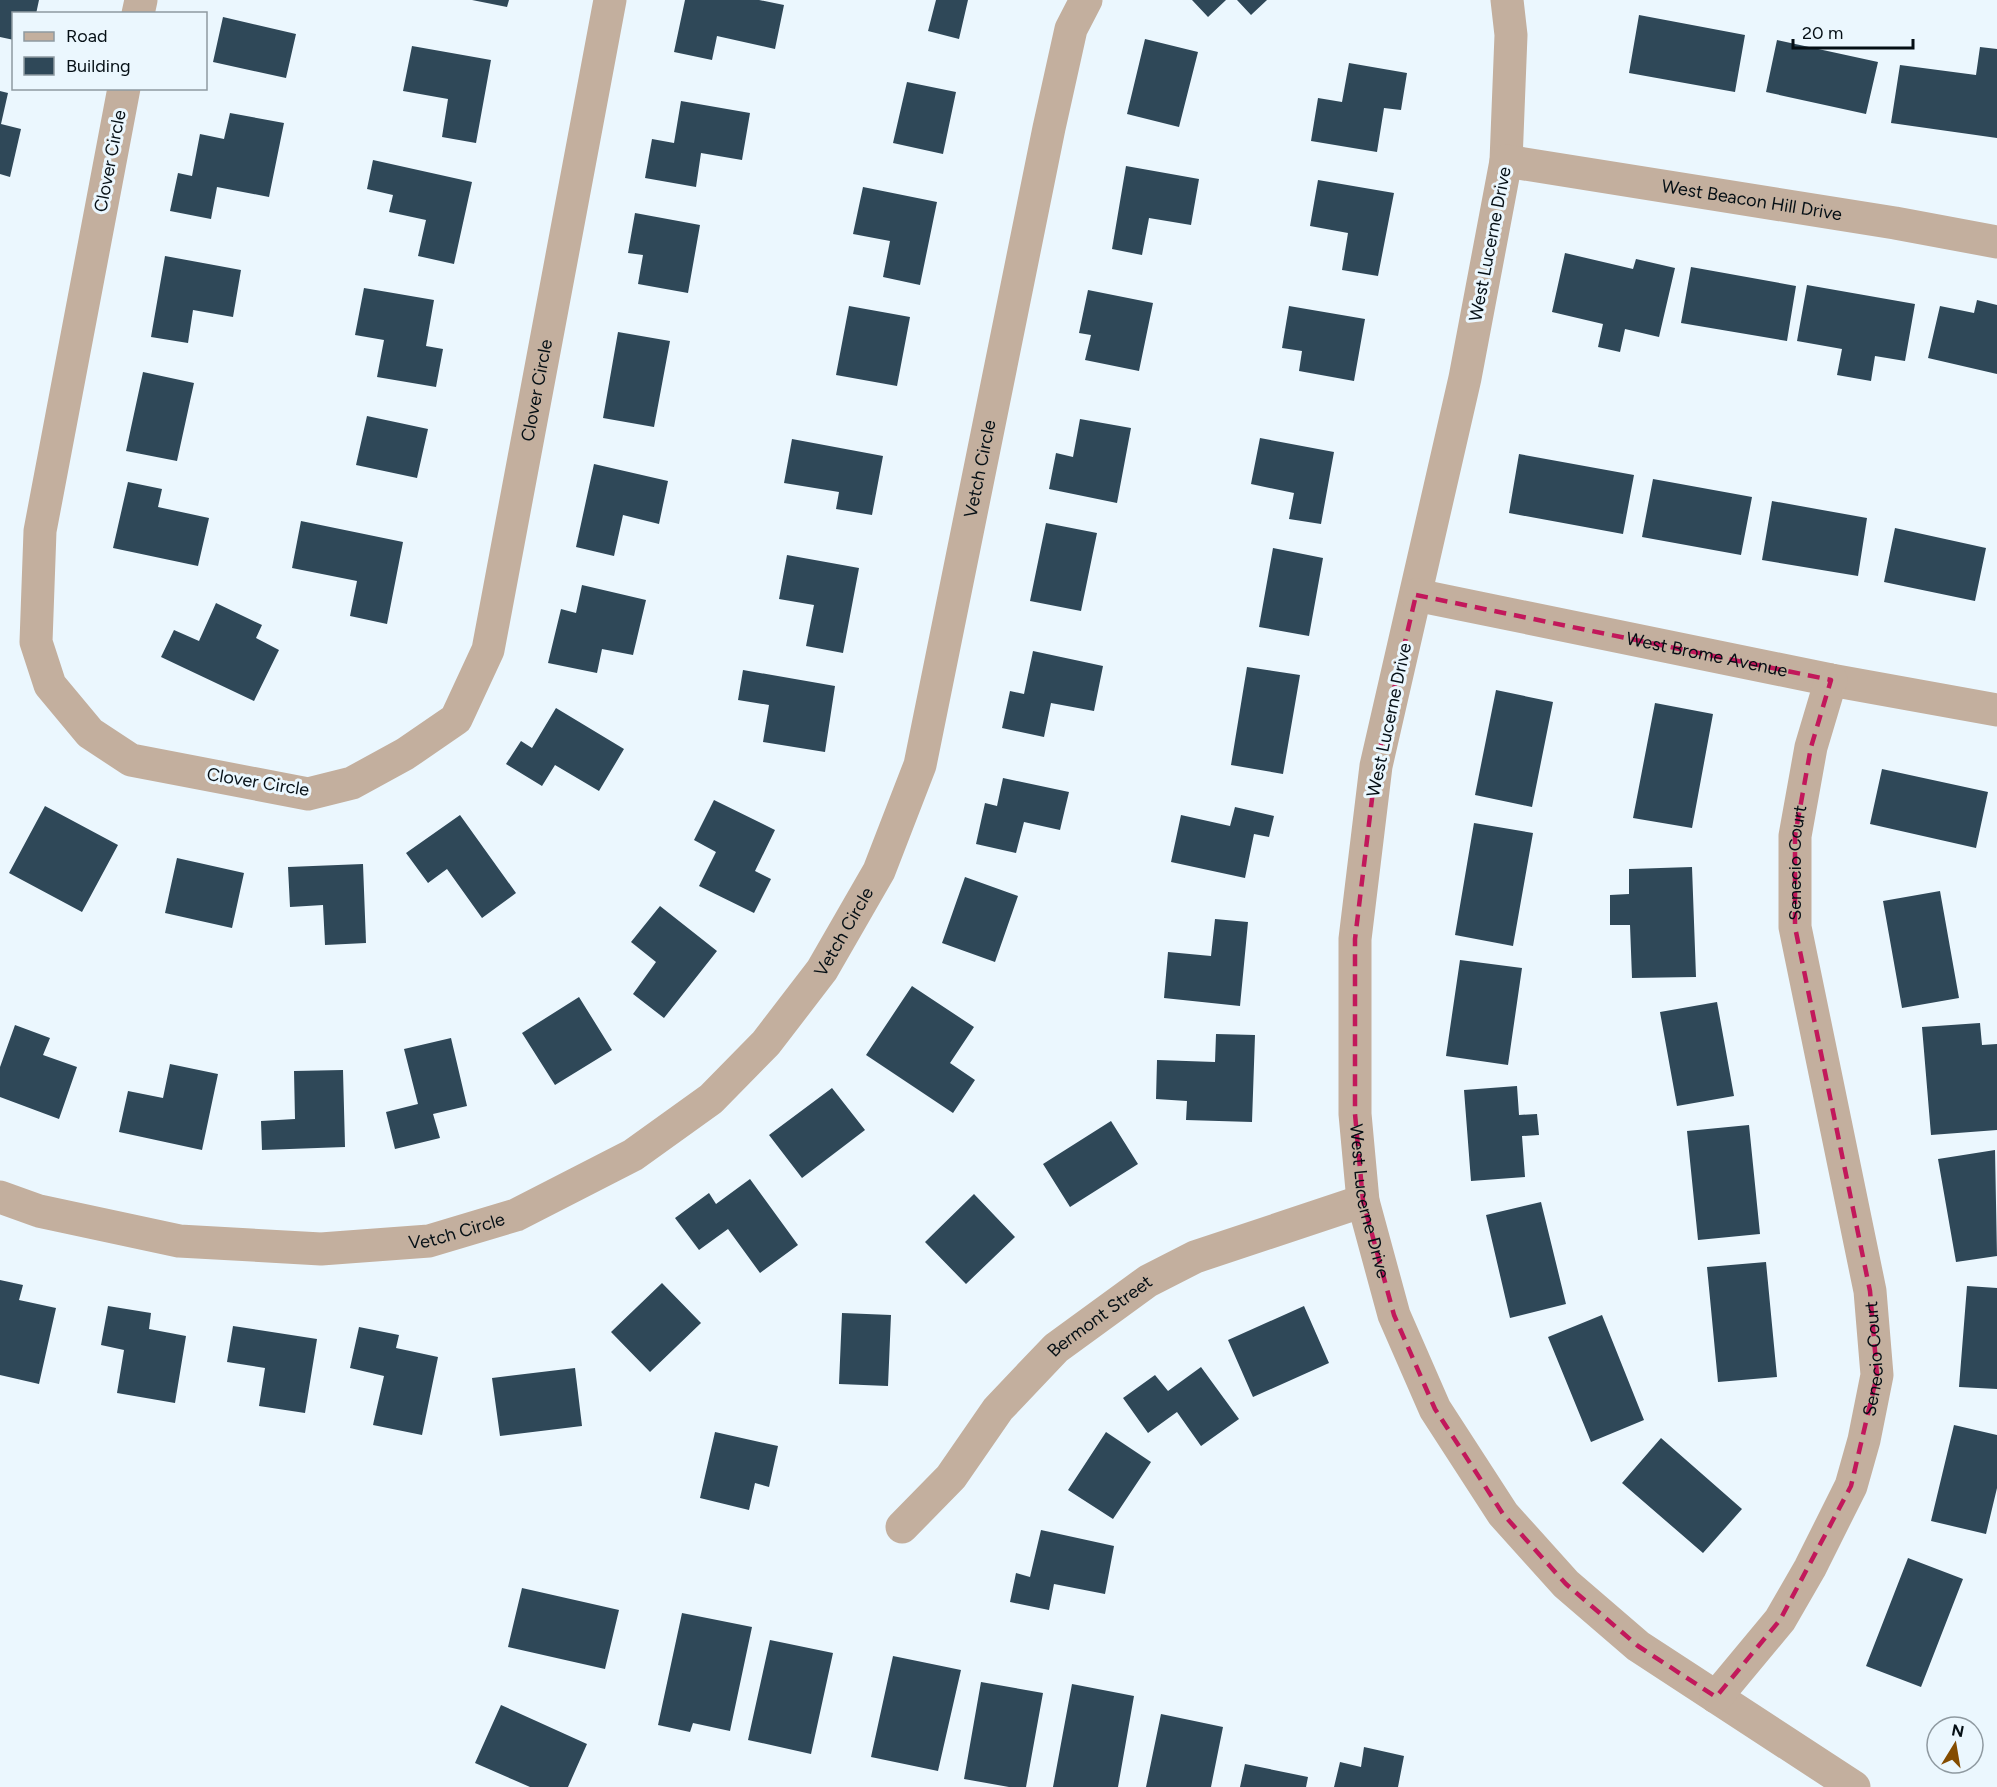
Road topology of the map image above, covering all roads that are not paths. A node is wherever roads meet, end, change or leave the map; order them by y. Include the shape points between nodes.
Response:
1 (610, 0) edge
2 (1086, 0) edge
3 (1507, 0) edge
4 (124, 90) edge
5 (1506, 161) junction
6 (1997, 242) edge
7 (1416, 595) junction
8 (1831, 680) junction
9 (1997, 710) edge
10 (0, 1197) edge
11 (1363, 1201) junction
12 (902, 1527) dead end
13 (1716, 1697) junction
14 (1854, 1787) edge

1 - 4 street, Clover Circle via 488,650 456,719 405,754 352,783 309,794 131,760 90,733 57,696 36,642 40,531
2 - 10 street, Vetch Circle via 1071,29 1049,128 920,765 879,871 822,970 766,1043 711,1099 633,1155 516,1215 429,1241 321,1249 179,1241 39,1211
3 - 5 street, West Lucerne Drive via 1511,34
5 - 6 street, West Beacon Hill Drive
5 - 7 street, West Lucerne Drive via 1465,378
7 - 8 street, West Brome Avenue
7 - 11 street, West Lucerne Drive via 1376,766 1355,939 1355,1114
8 - 9 street, West Brome Avenue
8 - 13 street, Senecio Court via 1811,747 1796,836 1795,927 1870,1291 1877,1375 1851,1486 1780,1620
11 - 12 street, Bermont Street via 1195,1257 1148,1281 1056,1348 998,1409 951,1477
11 - 13 street, West Lucerne Drive via 1394,1315 1435,1409 1487,1493 1566,1584 1638,1646
13 - 14 street

